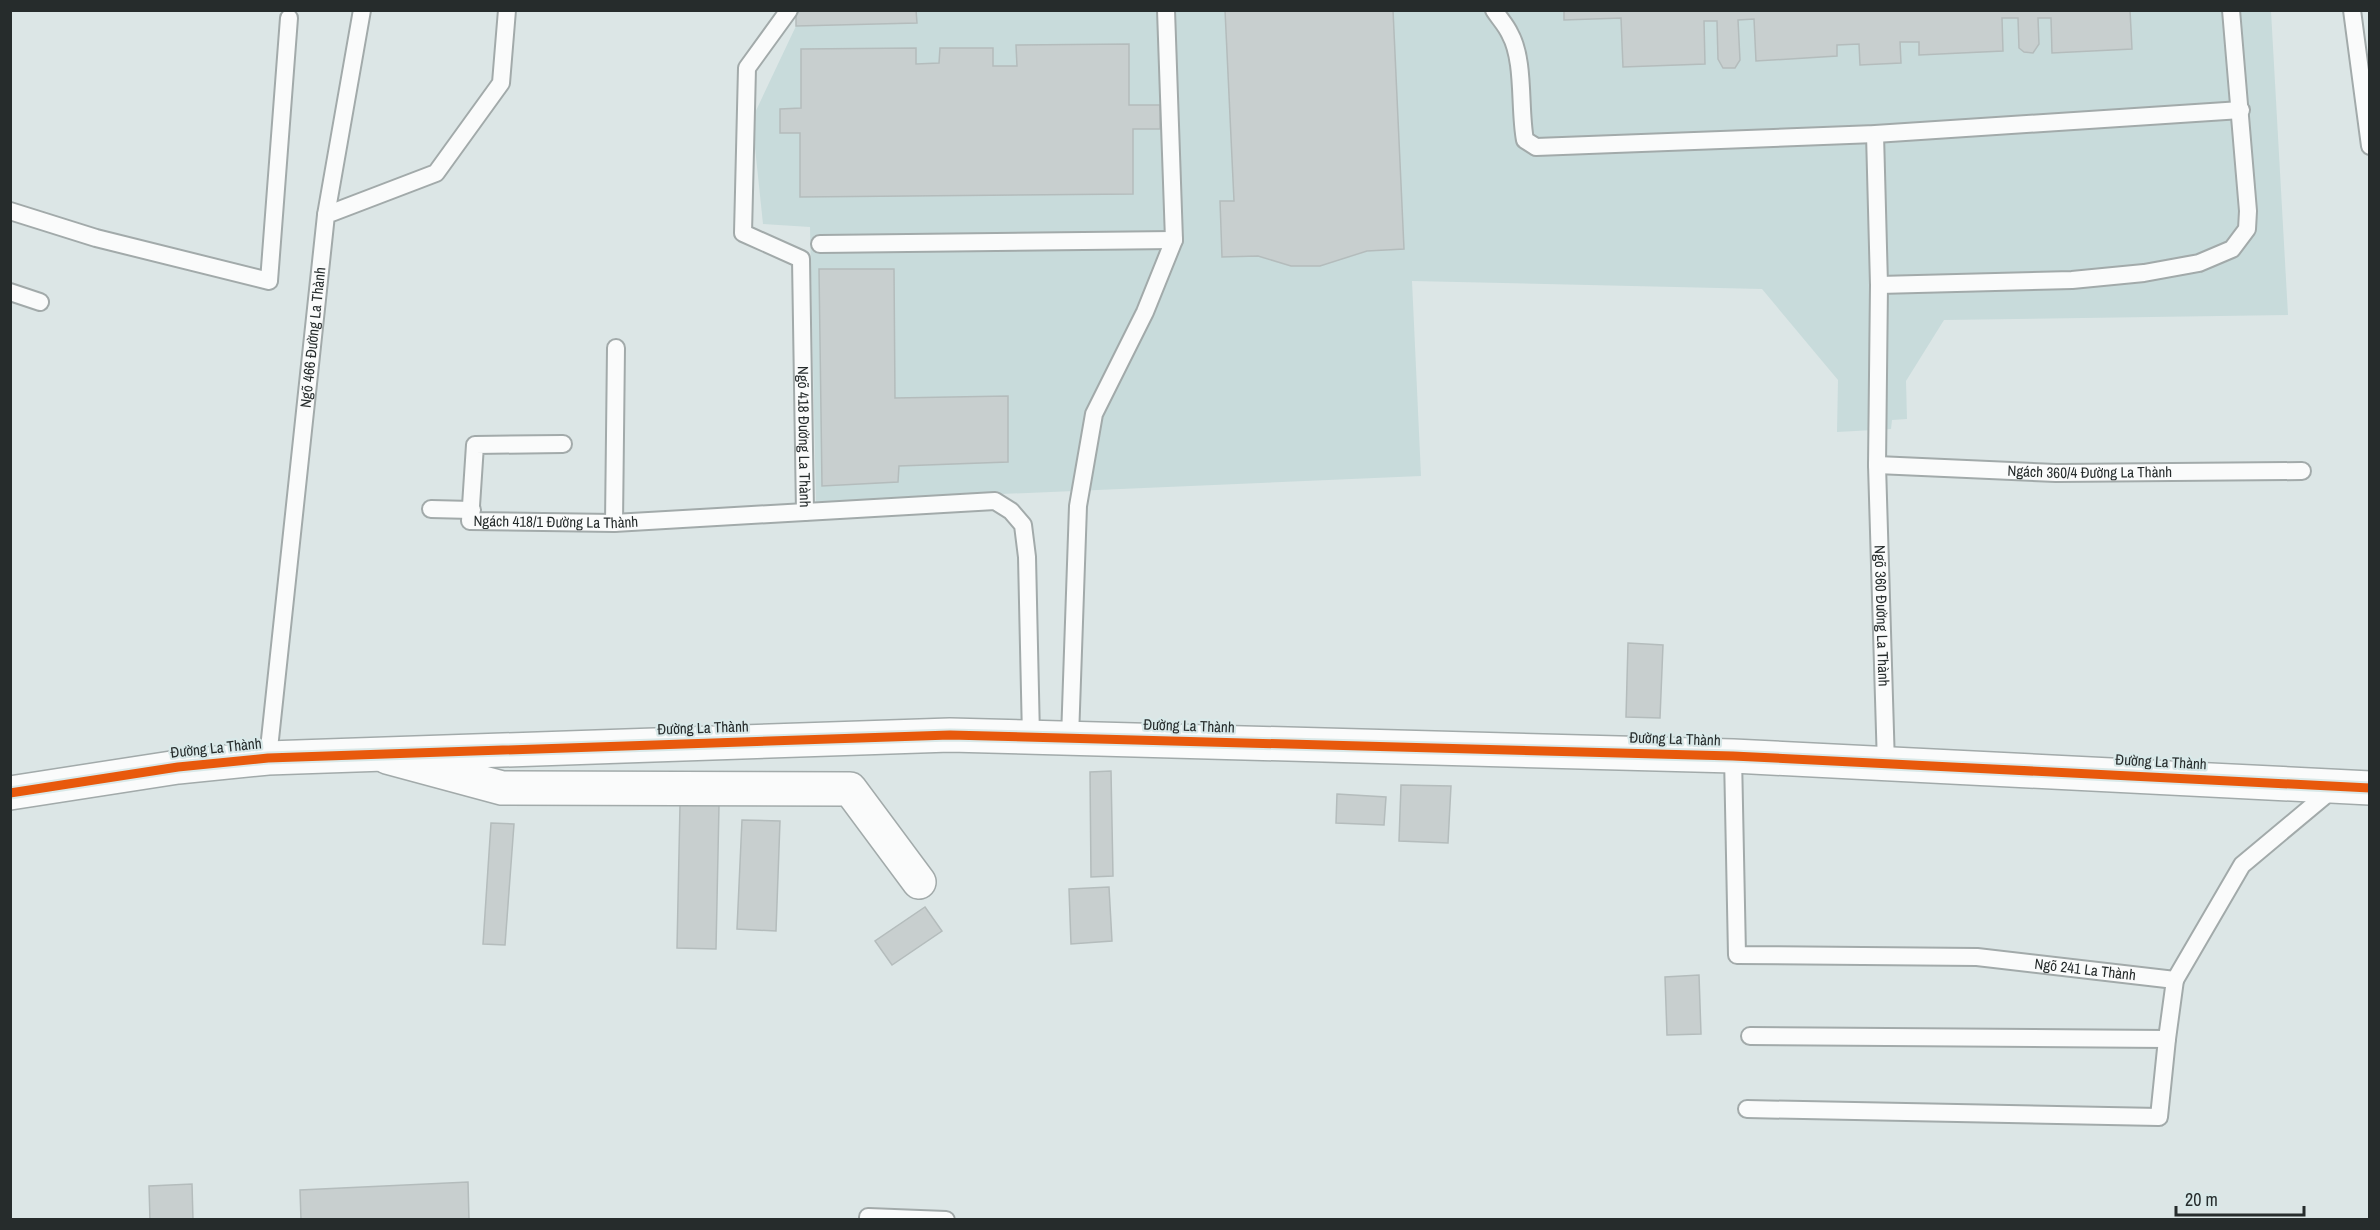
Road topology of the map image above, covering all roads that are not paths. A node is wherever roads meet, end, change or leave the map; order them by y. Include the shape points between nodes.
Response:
1 (362, 10) edge
2 (507, 10) edge
3 (789, 10) edge
4 (1166, 10) edge
5 (1494, 10) edge
6 (2231, 10) edge
7 (2352, 10) edge
8 (289, 18) dead end
9 (2241, 110) junction
10 (1875, 134) junction
11 (2370, 146) edge
12 (10, 211) edge
13 (326, 215) junction
14 (1174, 240) junction
15 (820, 244) dead end
16 (1879, 285) junction
17 (10, 292) edge
18 (40, 302) dead end
19 (616, 348) dead end
20 (563, 444) dead end
21 (1877, 465) junction
22 (2302, 471) dead end
23 (431, 509) dead end
24 (472, 510) junction
25 (805, 513) junction
26 (614, 523) junction
27 (1031, 737) junction
28 (1070, 738) junction
29 (379, 755) junction
30 (1733, 756) junction
31 (268, 758) junction
32 (1886, 765) junction
33 (2337, 785) junction
34 (2370, 788) edge
35 (10, 793) edge
36 (919, 882) dead end
37 (2175, 980) junction
38 (1750, 1036) dead end
39 (2167, 1039) junction
40 (1747, 1109) dead end
41 (868, 1220) edge
42 (946, 1220) edge

1 - 13 lane, Ngõ 466 Đường La Thành
2 - 13 lane via 501,83 436,173
3 - 25 lane, Ngõ 418 Đường La Thành via 747,68 743,233 801,259
4 - 14 lane
5 - 10 lane via 1511,35 1520,70 1525,140 1536,147
6 - 9 lane
7 - 11 lane
8 - 12 lane via 268,281 96,238
9 - 10 lane
9 - 16 lane via 2247,229 2232,249 2199,263 2144,273 2072,280
10 - 16 lane, Ngõ 360 Đường La Thành
13 - 31 lane, Ngõ 466 Đường La Thành
14 - 15 lane
14 - 28 lane via 1145,312 1095,414 1078,506
16 - 21 lane, Ngõ 360 Đường La Thành
17 - 18 lane
19 - 26 lane
20 - 24 lane, Ngách 418/1 Đường La Thành via 475,445
21 - 22 lane, Ngách 360/4 Đường La Thành via 2056,472
21 - 32 lane, Ngõ 360 Đường La Thành
23 - 24 lane
24 - 26 lane, Ngách 418/1 Đường La Thành via 470,521
25 - 26 lane, Ngách 418/1 Đường La Thành
25 - 27 lane, Ngõ 418 Đường La Thành via 995,501 1011,511 1023,525 1027,556
27 - 28 street, Đường La Thành
27 - 29 street, Đường La Thành via 951,735
28 - 30 street, Đường La Thành
29 - 31 street, Đường La Thành
29 - 36 street, Đường La Thành via 502,788 850,789
30 - 32 street, Đường La Thành
30 - 37 lane, Ngõ 241 La Thành via 1737,956 1977,957
31 - 35 street, Đường La Thành via 178,767
32 - 33 street, Đường La Thành
33 - 34 street, Đường La Thành
33 - 37 lane via 2242,865
37 - 39 lane
38 - 39 lane
39 - 40 lane via 2159,1118
41 - 42 lane

